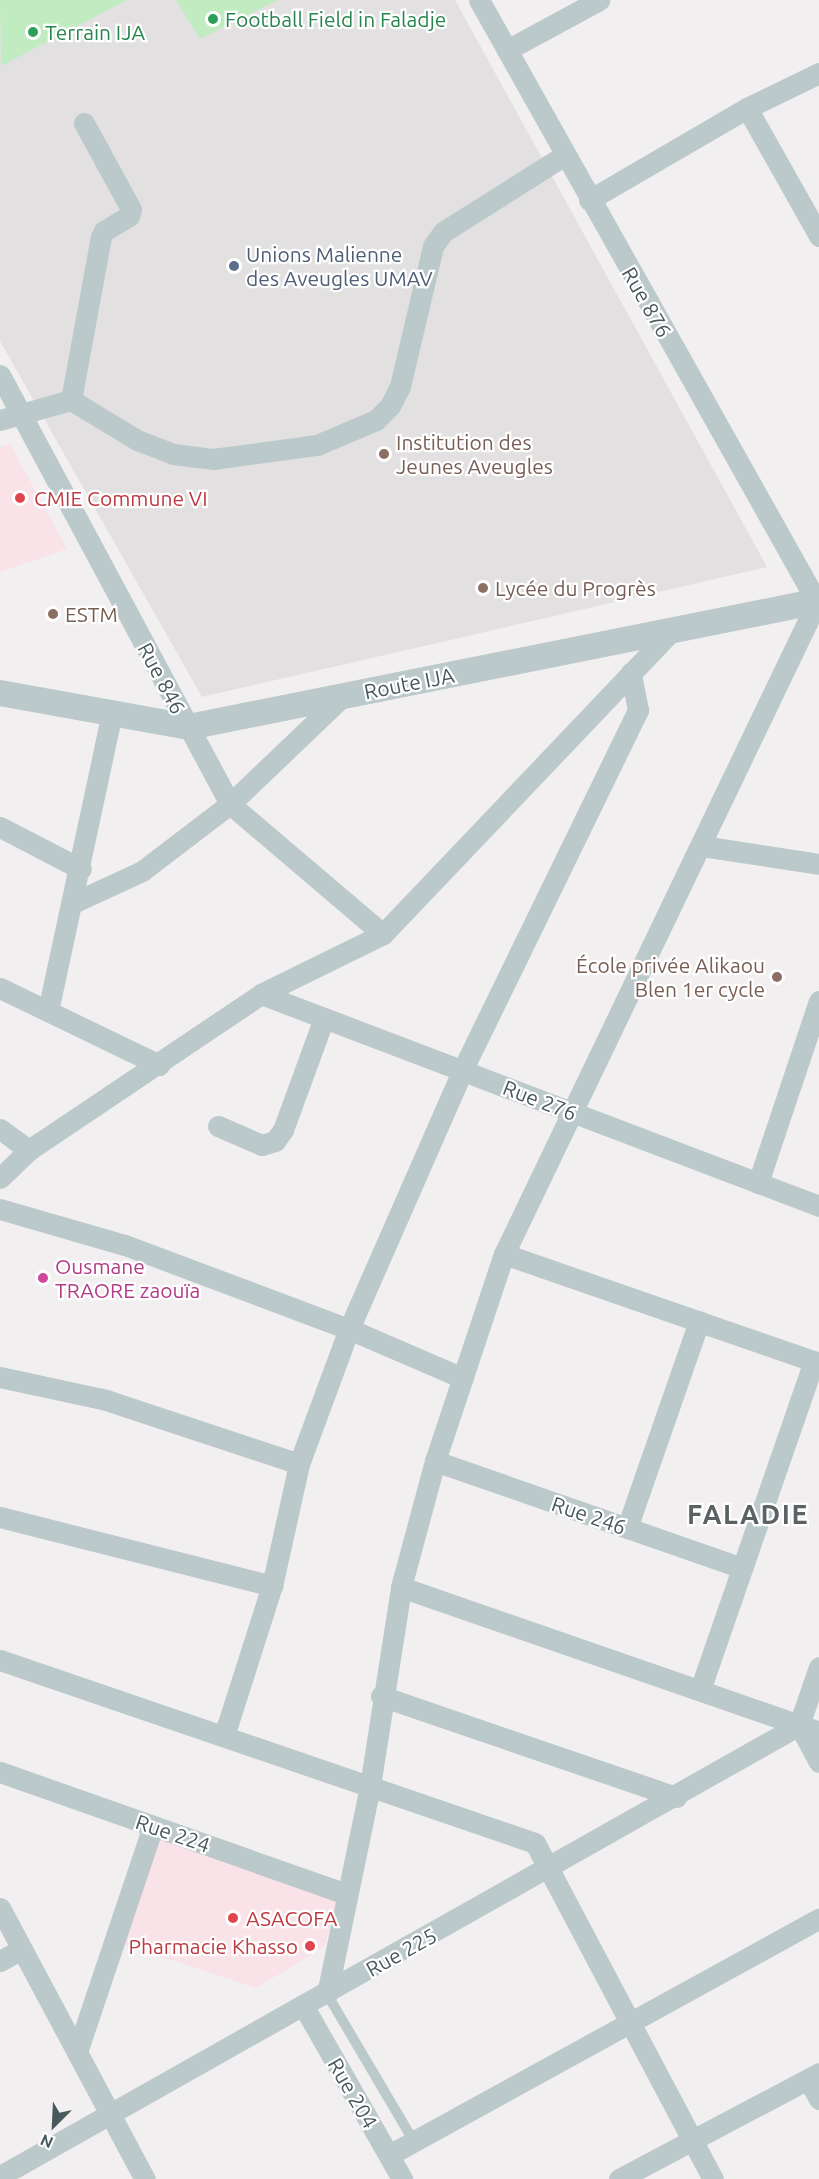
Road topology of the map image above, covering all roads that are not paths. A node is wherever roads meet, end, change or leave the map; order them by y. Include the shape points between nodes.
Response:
1 (479, 0) edge
2 (599, 0) edge
3 (507, 50) junction
4 (819, 73) edge
5 (747, 108) junction
6 (84, 123) dead end
7 (564, 155) junction
8 (589, 200) junction
9 (819, 236) edge
10 (0, 375) edge
11 (71, 400) junction
12 (21, 414) junction
13 (0, 420) edge
14 (818, 602) edge
15 (672, 630) junction
16 (631, 674) junction
17 (0, 693) edge
18 (342, 696) junction
19 (112, 712) junction
20 (189, 727) junction
21 (230, 804) junction
22 (0, 827) edge
23 (702, 846) junction
24 (819, 864) edge
25 (81, 869) junction
26 (75, 902) junction
27 (383, 934) junction
28 (0, 988) edge
29 (261, 994) junction
30 (819, 1001) edge
31 (48, 1011) junction
32 (324, 1018) junction
33 (159, 1065) junction
34 (462, 1071) junction
35 (574, 1113) junction
36 (218, 1126) dead end
37 (0, 1129) edge
38 (29, 1150) junction
39 (0, 1178) edge
40 (758, 1183) junction
41 (819, 1206) edge
42 (0, 1209) edge
43 (504, 1254) junction
44 (699, 1322) junction
45 (349, 1329) junction
46 (817, 1362) edge
47 (0, 1377) edge
48 (463, 1378) junction
49 (435, 1461) junction
50 (299, 1464) junction
51 (0, 1518) edge
52 (627, 1528) junction
53 (742, 1568) junction
54 (272, 1586) junction
55 (401, 1587) junction
56 (0, 1660) edge
57 (819, 1667) edge
58 (700, 1690) junction
59 (381, 1696) junction
60 (809, 1728) edge
61 (224, 1736) junction
62 (819, 1761) edge
63 (0, 1772) edge
64 (370, 1786) junction
65 (676, 1797) junction
66 (153, 1826) junction
67 (549, 1869) junction
68 (346, 1894) junction
69 (0, 1908) edge
70 (819, 1919) edge
71 (22, 1949) junction
72 (0, 1961) edge
73 (327, 1994) junction
74 (304, 2007) junction
75 (630, 2021) junction
76 (77, 2052) junction
77 (814, 2076) edge
78 (819, 2099) edge
79 (110, 2114) junction
80 (414, 2140) junction
81 (693, 2142) junction
82 (389, 2155) junction
83 (0, 2176) edge
84 (145, 2179) edge
85 (402, 2179) edge
86 (619, 2179) edge
87 (713, 2179) edge

1 - 3 street, Rue 876
2 - 3 street
3 - 7 street, Rue 876
4 - 5 street
5 - 8 street
5 - 9 street
6 - 11 street via 131,209 129,216 101,237
7 - 8 street, Rue 876
7 - 11 street via 442,232 433,246 400,386 390,406 376,420 317,445 213,459 173,454 137,440
8 - 14 street, Rue 876
10 - 12 street, Rue 846
11 - 12 street
12 - 13 street
12 - 20 street, Rue 846
14 - 15 street, Route IJA
14 - 23 street
15 - 16 street
15 - 18 street, Route IJA
16 - 27 street
16 - 34 street via 638,710
17 - 19 street, Route IJA
18 - 20 street, Route IJA
18 - 21 street
19 - 20 street, Route IJA
19 - 25 street
20 - 21 street, Rue 846
21 - 26 street via 142,871
21 - 27 street
22 - 25 street
23 - 24 street
23 - 35 street
25 - 26 street
26 - 31 street
27 - 29 street
28 - 31 street
29 - 32 street, Rue 276
29 - 33 street
30 - 40 street
31 - 33 street
32 - 34 street, Rue 276
32 - 36 street via 283,1130 275,1141 262,1145
33 - 38 street
34 - 35 street, Rue 276
34 - 45 street
35 - 40 street, Rue 276
35 - 43 street
37 - 38 street
38 - 39 street
40 - 41 street, Rue 276
42 - 45 street via 125,1245
43 - 44 street
43 - 48 street
44 - 46 street
44 - 52 street
45 - 48 street
45 - 50 street
46 - 53 street
47 - 50 street via 106,1400
48 - 49 street
49 - 52 street, Rue 246
49 - 55 street
50 - 54 street
51 - 54 street
52 - 53 street, Rue 246
53 - 58 street
54 - 61 street
55 - 58 street
55 - 59 street
56 - 61 street
57 - 60 street
58 - 60 street
59 - 64 street
59 - 65 street
60 - 62 street
60 - 65 street, Rue 225
61 - 64 street
63 - 66 street, Rue 224
64 - 67 street via 535,1843
64 - 68 street
65 - 67 street, Rue 225
66 - 68 street, Rue 224
66 - 76 street
67 - 73 street, Rue 225
67 - 75 street
68 - 73 street
69 - 71 street
70 - 75 street
71 - 72 street
71 - 76 street
73 - 74 street, Rue 225
73 - 80 lane
74 - 79 street, Rue 225
74 - 82 street, Rue 204
75 - 80 street
75 - 81 street
76 - 79 street
77 - 78 street
77 - 81 street
79 - 83 street, Rue 225
79 - 84 street
80 - 82 street
81 - 86 street
81 - 87 street
82 - 85 street, Rue 204

